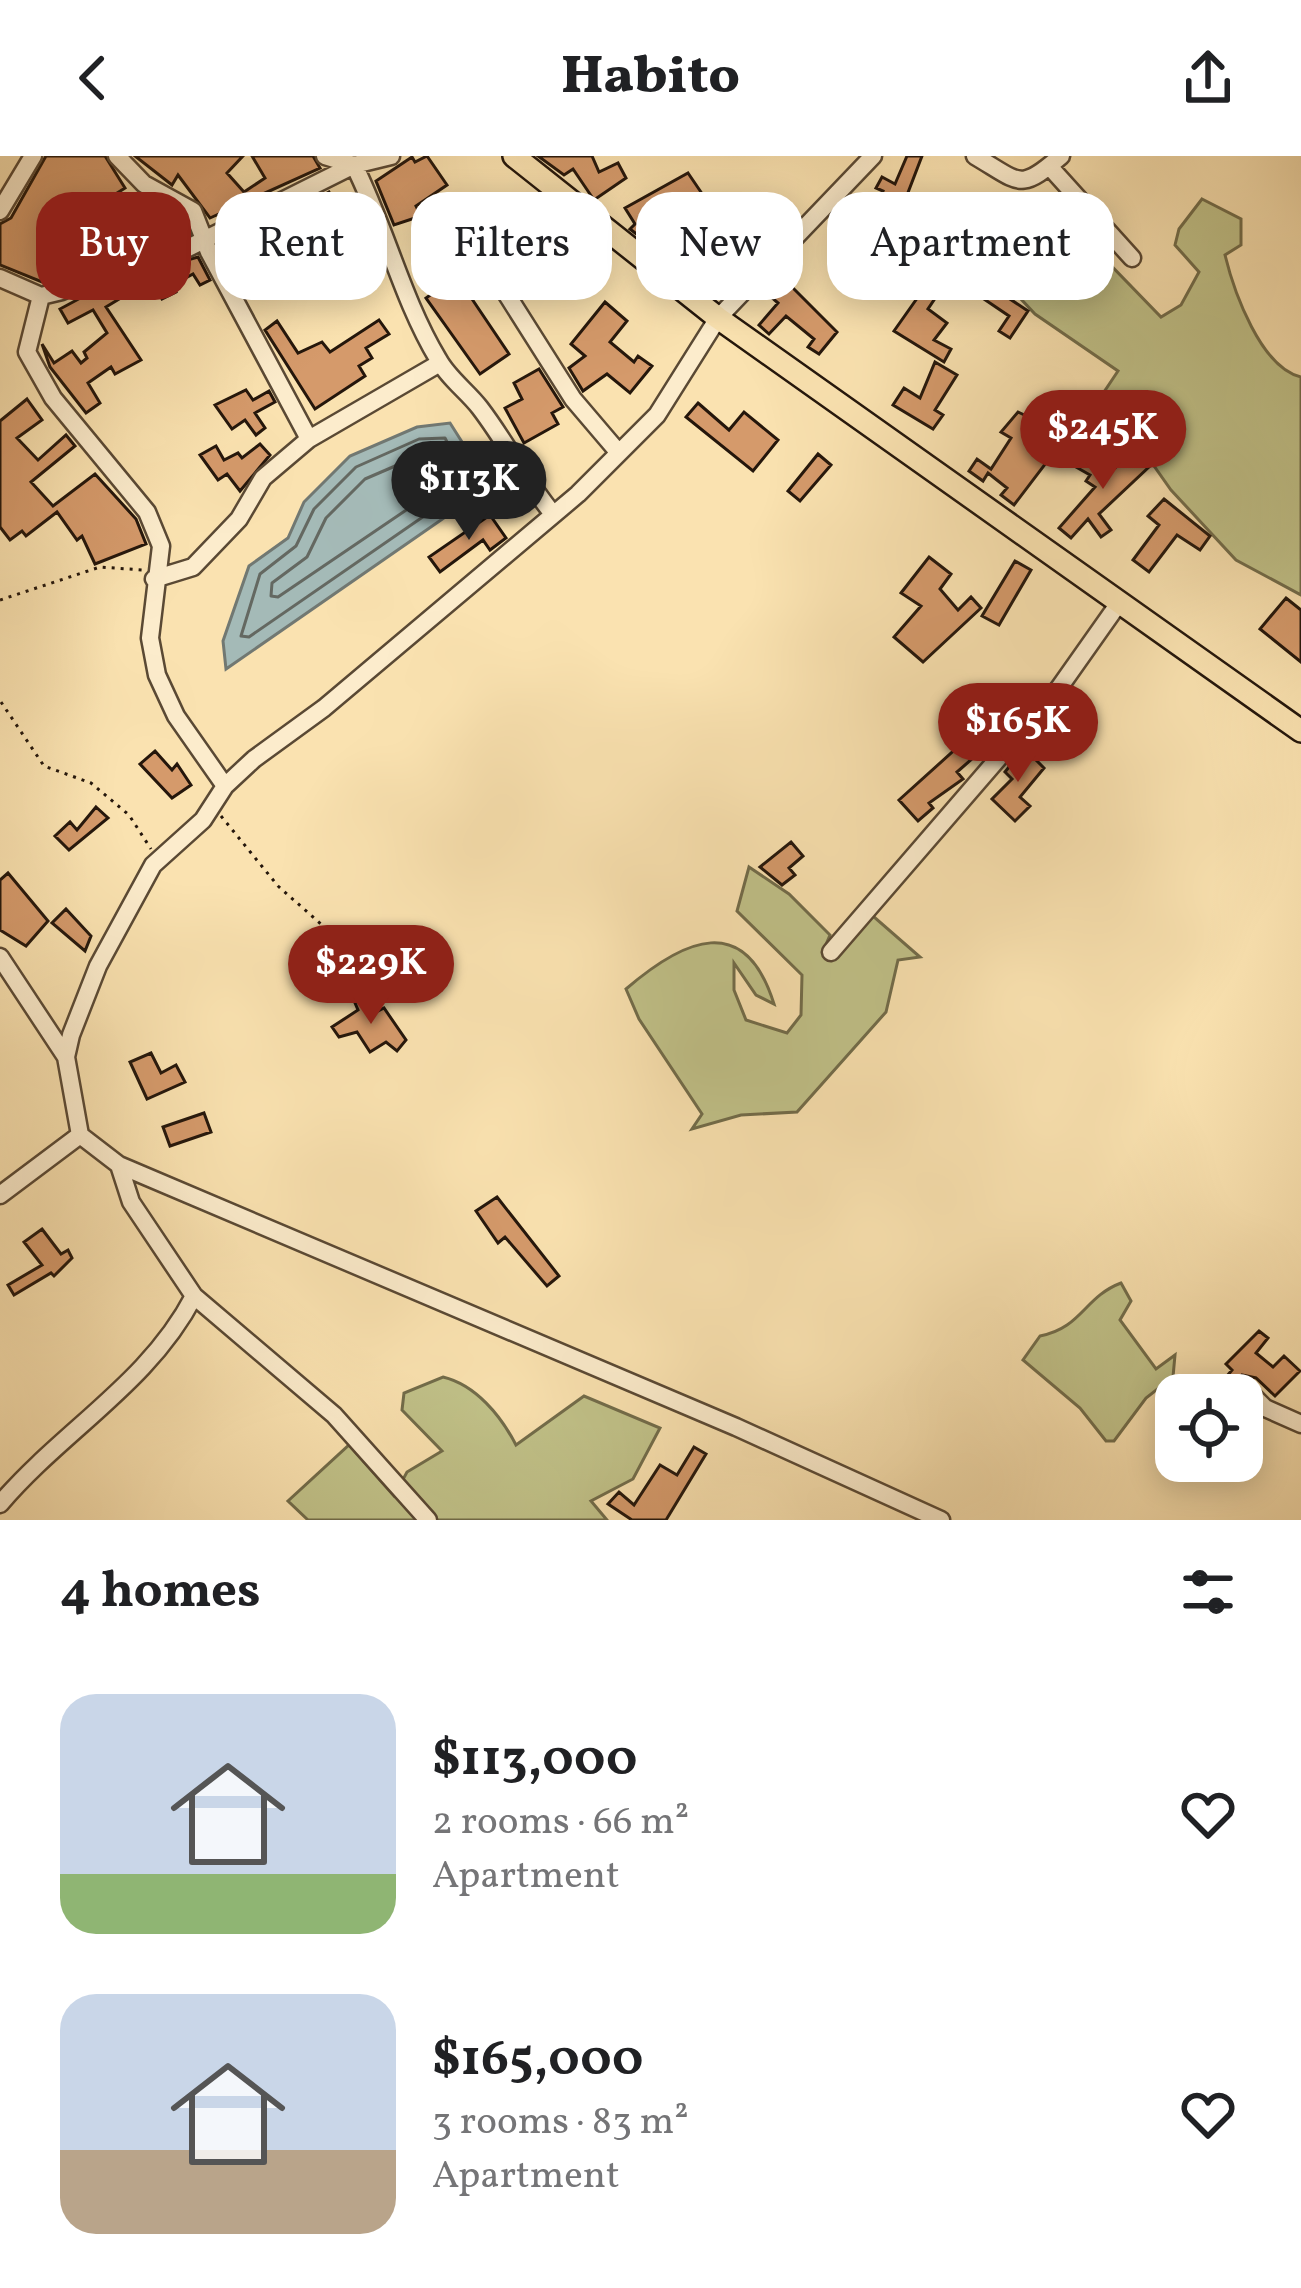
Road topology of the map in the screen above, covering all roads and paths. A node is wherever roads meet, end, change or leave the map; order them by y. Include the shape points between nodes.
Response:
1 (33, 156) edge
2 (117, 156) edge
3 (325, 156) edge
4 (391, 156) edge
5 (514, 156) edge
6 (873, 156) edge
7 (975, 156) edge
8 (1055, 161) edge
9 (354, 165) junction
10 (0, 211) edge
11 (206, 237) junction
12 (191, 246) edge
13 (1132, 258) dead end
14 (0, 278) edge
15 (36, 294) edge
16 (40, 300) edge
17 (511, 300) edge
18 (718, 318) junction
19 (440, 363) junction
20 (309, 439) junction
21 (619, 453) junction
22 (553, 514) junction
23 (155, 574) junction
24 (0, 600) edge
25 (1119, 603) junction
26 (2, 702) edge
27 (1301, 731) edge
28 (225, 786) junction
29 (212, 807) junction
30 (158, 861) junction
31 (831, 952) dead end
32 (0, 957) edge
33 (366, 988) dead end
34 (66, 1057) junction
35 (80, 1135) junction
36 (119, 1166) junction
37 (0, 1195) edge
38 (194, 1296) junction
39 (1263, 1406) edge
40 (1301, 1424) edge
41 (0, 1504) edge
42 (428, 1520) edge
43 (941, 1520) edge

1 - 10 street
2 - 11 street via 144,184 193,211
3 - 9 street
4 - 9 street
5 - 18 main road
6 - 18 street
7 - 8 street via 1020,183
8 - 13 street
9 - 11 street
9 - 19 street
11 - 12 street
11 - 20 street
14 - 15 street
16 - 23 street via 27,352 53,398 147,512 160,546
17 - 21 street via 573,399
18 - 21 street via 657,415
18 - 25 main road
19 - 20 street
19 - 22 street
20 - 23 street via 263,478 239,519 194,567
21 - 22 street
22 - 28 street
23 - 24 path via 100,567
23 - 28 street via 150,638 157,674
25 - 27 main road
25 - 31 street via 1059,688
26 - 30 path via 44,766 91,783 129,815
28 - 29 street
29 - 30 street
29 - 33 path via 278,886 349,949
30 - 34 street via 98,966
32 - 34 street
34 - 35 street
35 - 36 street
35 - 37 street
36 - 38 street via 131,1202
36 - 43 street
38 - 41 street via 171,1341 39,1458
38 - 42 street via 316,1399
39 - 40 street

